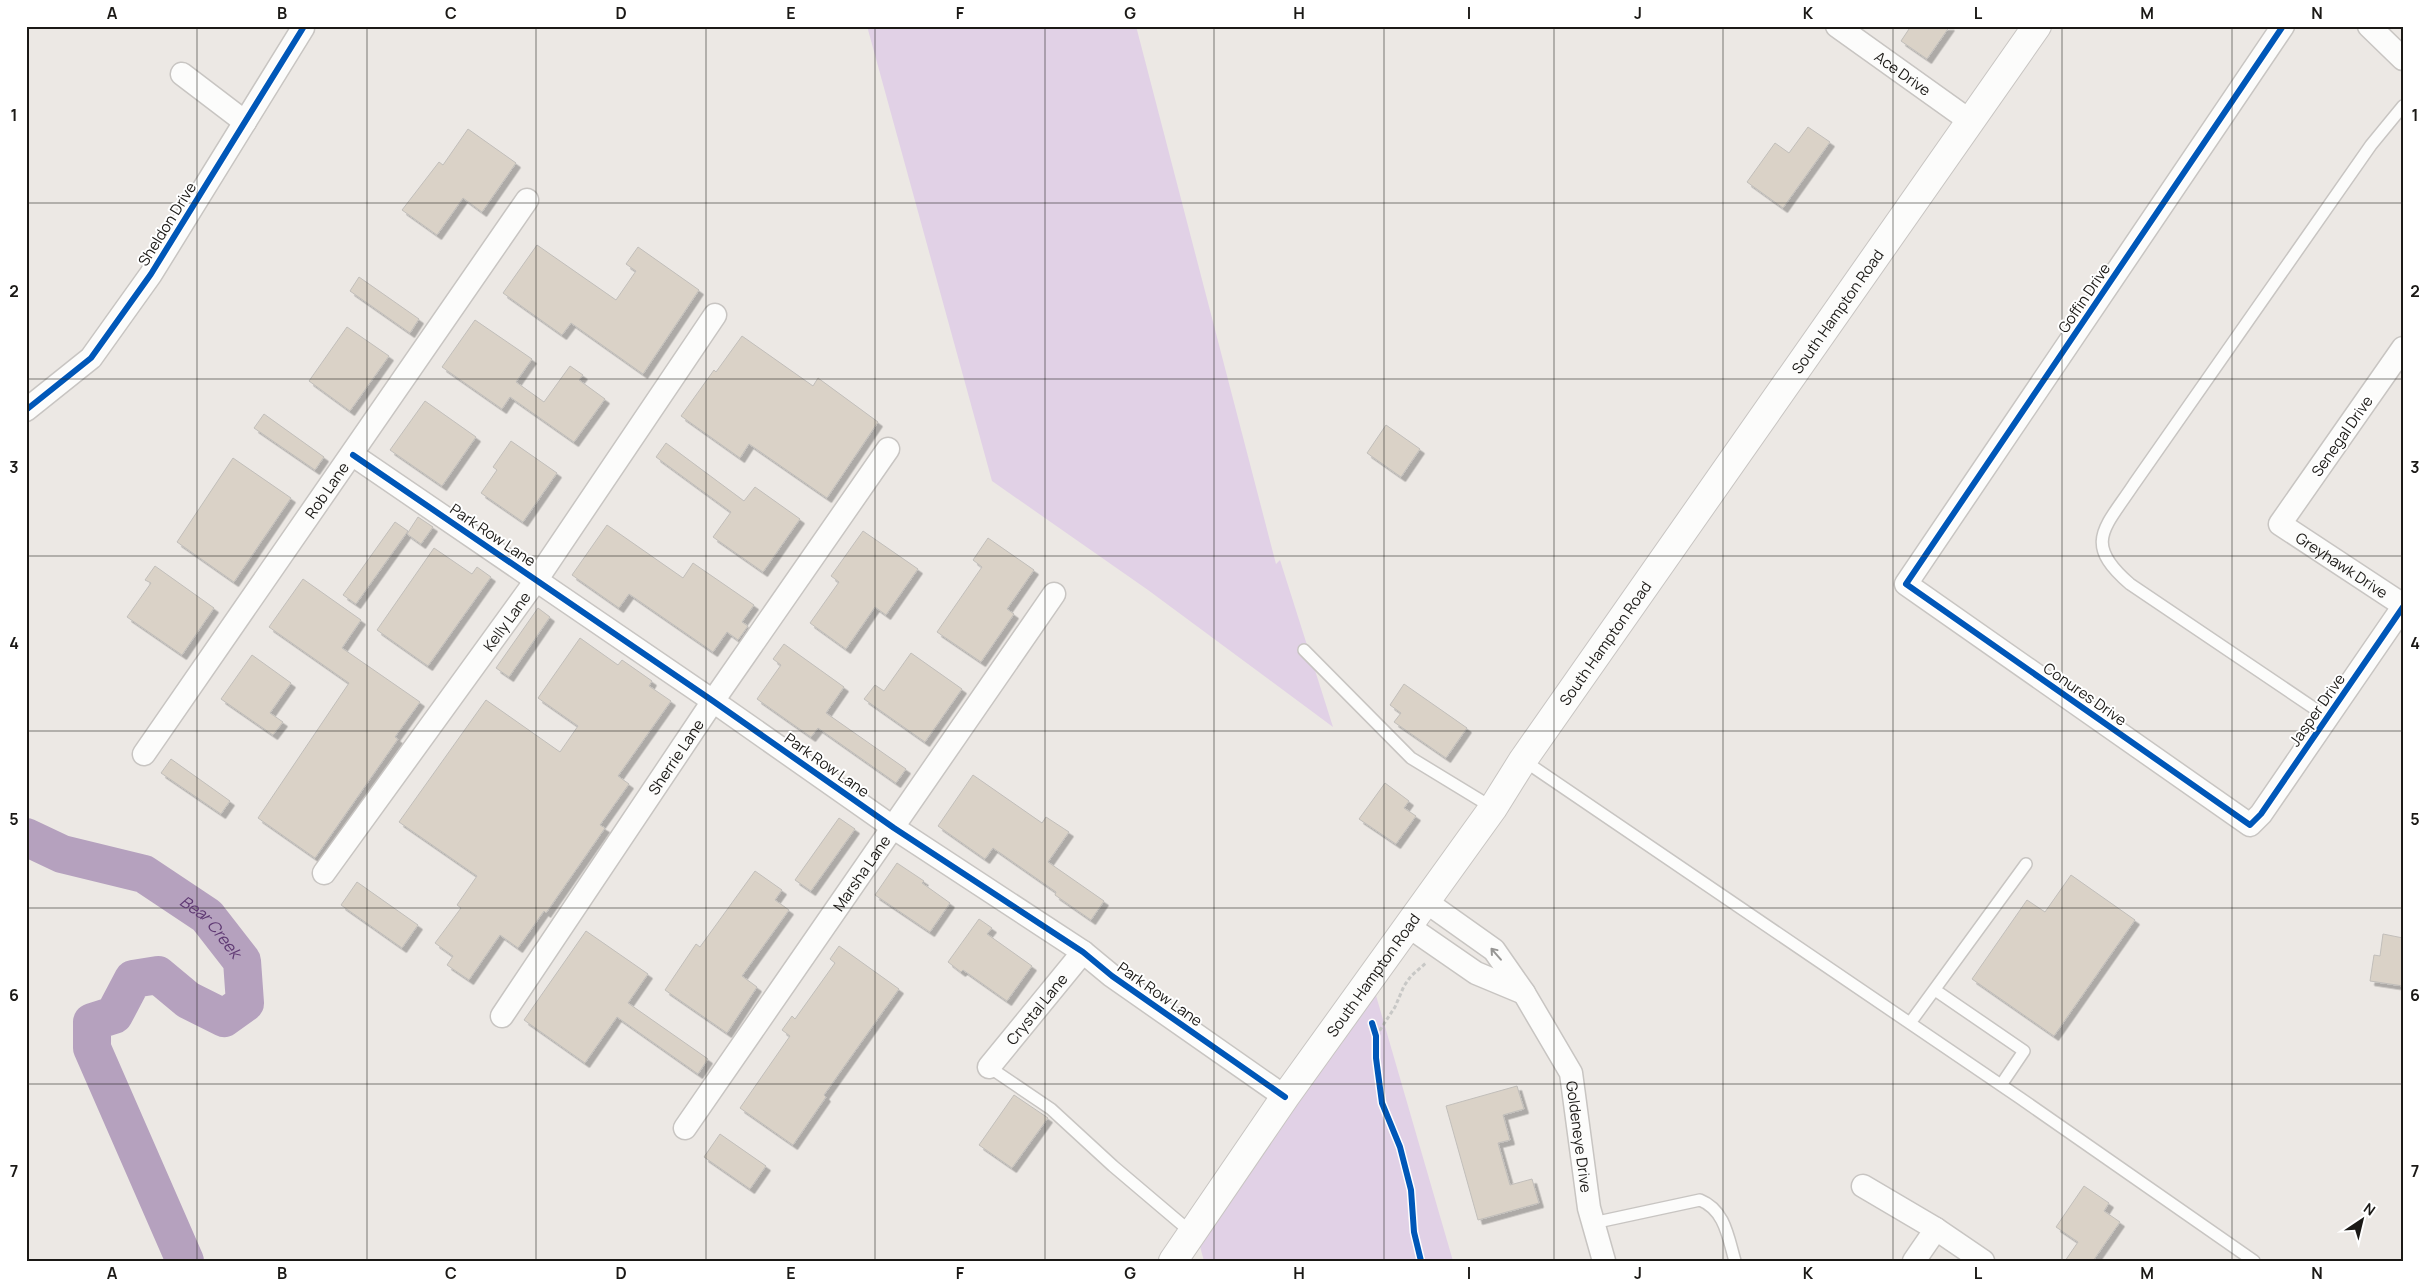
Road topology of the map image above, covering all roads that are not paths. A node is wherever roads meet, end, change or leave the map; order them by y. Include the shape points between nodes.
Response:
1 (1837, 26) edge
2 (2037, 26) edge
3 (2283, 26) edge
4 (2369, 26) edge
5 (303, 28) dead end
6 (2403, 59) edge
7 (182, 74) dead end
8 (2403, 106) edge
9 (1970, 121) junction
10 (244, 122) junction
11 (527, 200) dead end
12 (715, 315) dead end
13 (2403, 348) edge
14 (26, 410) edge
15 (888, 450) dead end
16 (353, 455) junction
17 (2280, 524) joint
18 (537, 579) junction
19 (1906, 584) joint
20 (1054, 594) dead end
21 (2403, 606) edge
22 (1304, 650) dead end
23 (713, 701) junction
24 (2327, 717) junction
25 (144, 754) dead end
26 (1523, 760) junction
27 (1493, 808) junction
28 (2250, 825) joint
29 (894, 828) junction
30 (2026, 864) dead end
31 (324, 873) dead end
32 (1425, 901) junction
33 (1408, 926) junction
34 (1083, 952) junction
35 (1934, 990) junction
36 (1524, 993) junction
37 (502, 1016) dead end
38 (1910, 1023) junction
39 (989, 1066) joint
40 (2001, 1085) junction
41 (1285, 1097) junction
42 (685, 1128) dead end
43 (1863, 1186) dead end
44 (1593, 1223) junction
45 (1936, 1229) junction
46 (1192, 1232) junction
47 (1173, 1261) edge
48 (1604, 1261) edge
49 (1735, 1261) edge
50 (1914, 1261) edge
51 (1983, 1261) edge
52 (2254, 1261) edge

1 - 9 street, Ace Drive
2 - 9 main road, South Hampton Road
3 - 19 street, Goffin Drive
4 - 6 street
5 - 10 street, Sheldon Drive
7 - 10 street
8 - 24 lane via 2371,145 2134,484 2105,528 2101,548 2111,568 2130,584
9 - 26 main road, South Hampton Road
10 - 14 street, Sheldon Drive via 151,274 91,358
11 - 16 street, Rob Lane
12 - 18 street, Kelly Lane
13 - 17 street, Senegal Drive
15 - 23 street, Sherrie Lane
16 - 18 street, Park Row Lane
16 - 25 street, Rob Lane
17 - 21 street, Greyhawk Drive
18 - 23 street, Park Row Lane
18 - 31 street, Kelly Lane
19 - 28 street, Conures Drive
20 - 29 street, Marsha Lane
21 - 24 street, Jasper Drive
22 - 27 lane via 1411,758
23 - 29 street, Park Row Lane
23 - 37 street, Sherrie Lane
24 - 28 street, Jasper Drive
26 - 27 main road, South Hampton Road
26 - 38 lane
27 - 32 main road, South Hampton Road
29 - 34 street, Park Row Lane
29 - 42 street, Marsha Lane
30 - 35 lane
32 - 33 main road, South Hampton Road
36 -> 32 street, Goldeneye Drive via 1494,950
33 - 36 street via 1476,973
33 - 41 main road, South Hampton Road
34 - 39 street, Crystal Lane
34 - 41 street, Park Row Lane via 1112,976
35 - 38 lane
35 - 40 lane via 2024,1051
36 - 44 street, Goldeneye Drive via 1572,1073
38 - 40 lane
39 - 46 lane via 1050,1109
40 - 52 lane
41 - 46 main road, South Hampton Road
43 - 45 street
44 - 48 street, Goldeneye Drive
44 - 49 lane via 1700,1200 1711,1204 1723,1220
45 - 50 street
45 - 51 street
46 - 47 main road, South Hampton Road

